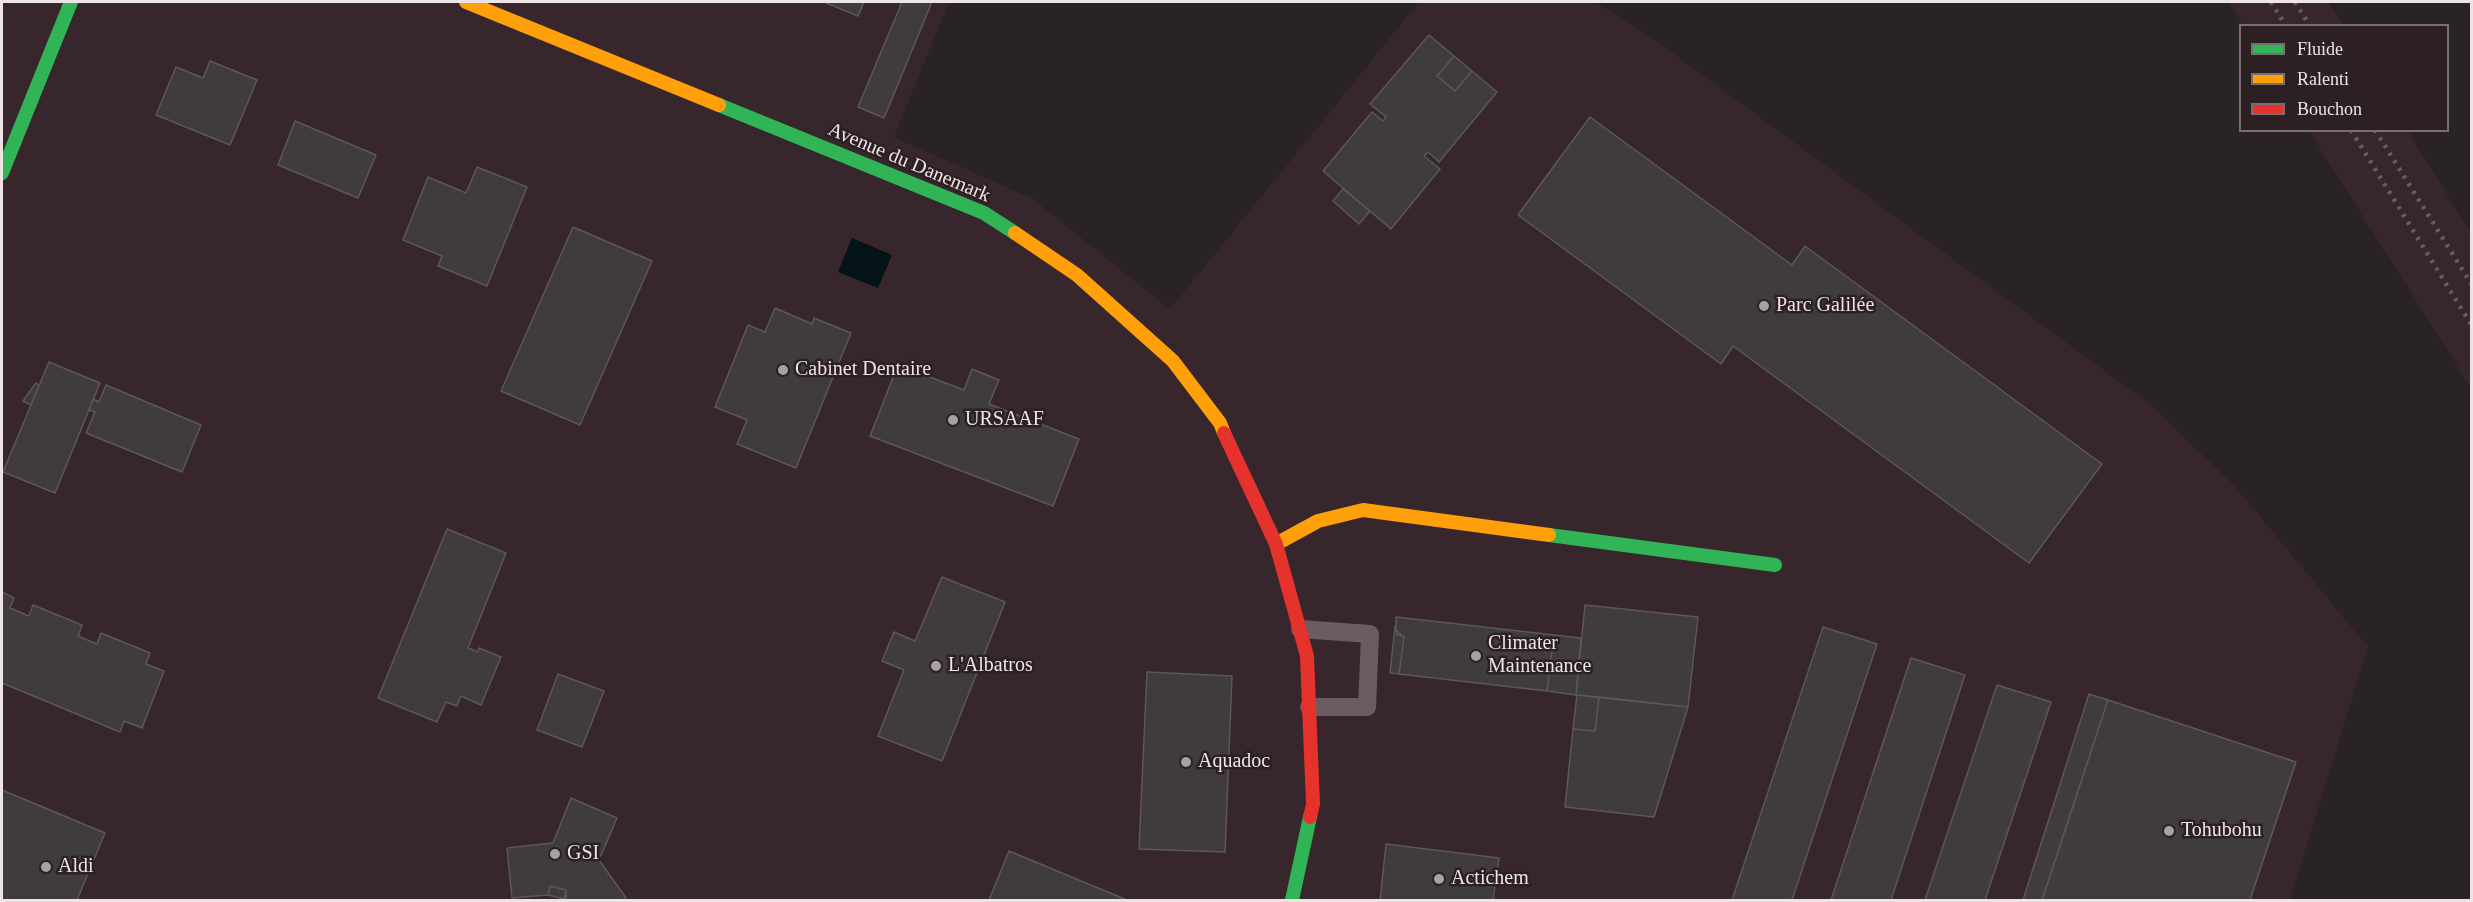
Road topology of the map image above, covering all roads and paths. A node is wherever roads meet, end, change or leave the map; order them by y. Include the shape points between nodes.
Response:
1 (71, 2) edge
2 (466, 2) edge
3 (2, 173) edge
4 (1276, 544) junction
5 (1775, 565) dead end
6 (1300, 629) junction
7 (1309, 707) junction
8 (1292, 900) edge

1 - 3 street
2 - 4 street, Avenue du Danemark via 984,213 1077,275 1173,361 1220,423
4 - 5 street via 1318,521 1363,510
4 - 6 street, Avenue du Danemark
6 - 7 street, Avenue du Danemark via 1307,656
6 - 7 lane via 1370,634 1367,707
7 - 8 street, Avenue du Danemark via 1312,804

